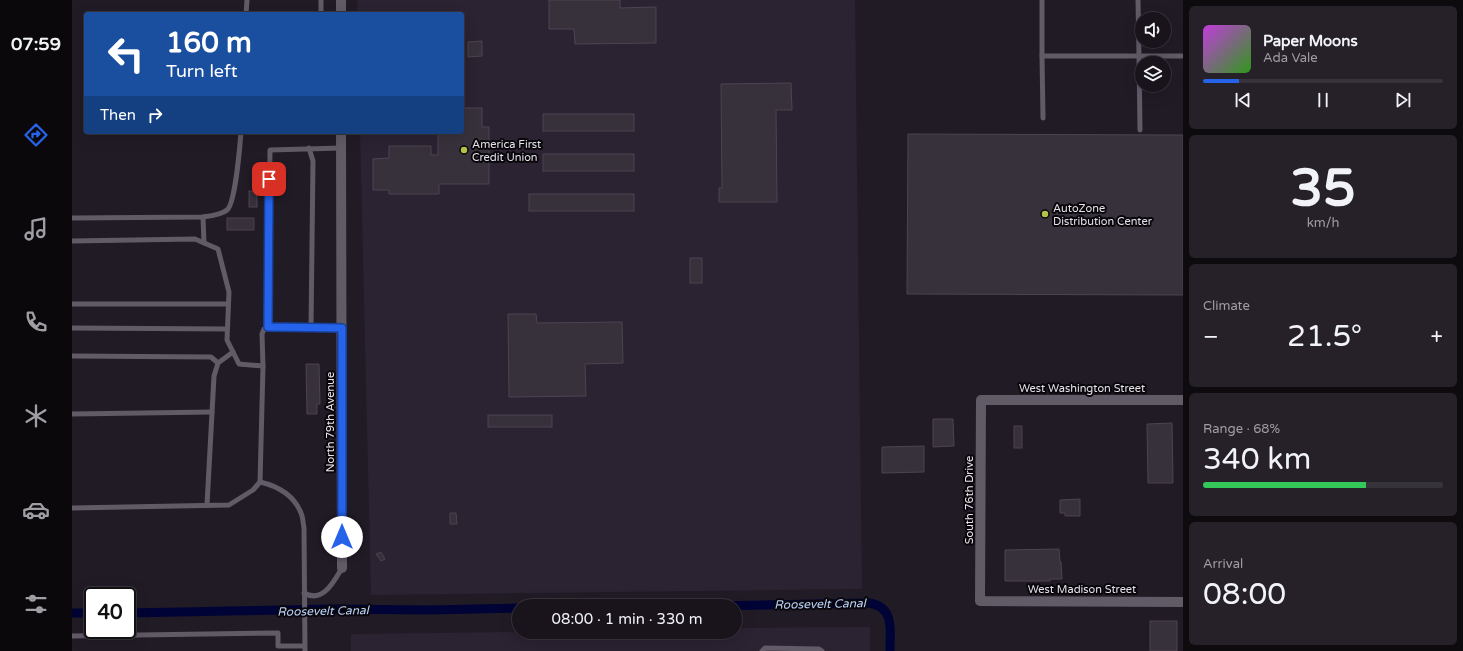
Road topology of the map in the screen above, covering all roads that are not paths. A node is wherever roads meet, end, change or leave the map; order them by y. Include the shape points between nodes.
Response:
1 (246, 0) edge
2 (321, 0) edge
3 (341, 0) edge
4 (1042, 0) edge
5 (1138, 0) edge
6 (246, 12) edge
7 (321, 12) edge
8 (341, 12) edge
9 (1042, 56) junction
10 (1135, 56) edge
11 (1139, 56) edge
12 (1171, 56) edge
13 (1183, 56) edge
14 (1139, 92) edge
15 (1043, 118) dead end
16 (1140, 130) dead end
17 (241, 134) edge
18 (341, 134) edge
19 (309, 148) junction
20 (342, 148) junction
21 (72, 218) edge
22 (203, 218) junction
23 (72, 241) edge
24 (204, 243) junction
25 (72, 304) edge
26 (228, 304) junction
27 (268, 327) junction
28 (72, 328) edge
29 (227, 328) junction
30 (311, 328) junction
31 (342, 328) junction
32 (233, 352) junction
33 (72, 356) edge
34 (218, 363) junction
35 (263, 366) junction
36 (981, 400) joint
37 (1183, 400) edge
38 (212, 412) junction
39 (72, 414) edge
40 (260, 482) junction
41 (207, 505) junction
42 (72, 508) edge
43 (342, 568) joint
44 (304, 593) junction
45 (980, 601) joint
46 (1183, 602) edge
47 (72, 636) edge
48 (304, 648) edge
49 (762, 651) edge
50 (822, 651) edge

1 - 6 lane
2 - 7 lane
3 - 8 street
4 - 9 lane
5 - 11 lane
9 - 10 lane
9 - 15 lane
12 - 13 lane
14 - 16 lane
17 - 22 lane via 231,204 223,213
18 - 20 street, North 79th Avenue
19 - 20 lane
19 - 27 lane via 270,150
19 - 30 lane via 313,161
20 - 31 street, North 79th Avenue
21 - 22 lane
22 - 24 lane
23 - 24 lane via 195,239
24 - 26 lane via 218,249 228,292
25 - 26 lane
26 - 29 lane
27 - 30 lane
27 - 35 lane via 264,328 262,334
28 - 29 lane
29 - 32 lane via 227,340
30 - 31 lane
31 - 43 street, North 79th Avenue
32 - 34 lane
32 - 35 lane via 239,364
33 - 34 lane via 211,357
34 - 38 lane via 214,376
35 - 40 lane
36 - 37 street, West Washington Street
36 - 45 street, South 76th Drive
38 - 39 lane
38 - 41 lane
40 - 41 lane via 253,490 229,505
40 - 44 lane via 272,485 288,495 301,512 304,528
41 - 42 lane
43 - 44 lane via 328,590 319,595 309,596
44 - 48 lane
45 - 46 street, West Madison Street
47 - 48 lane via 278,633 278,646
49 - 50 lane via 765,648 819,648

